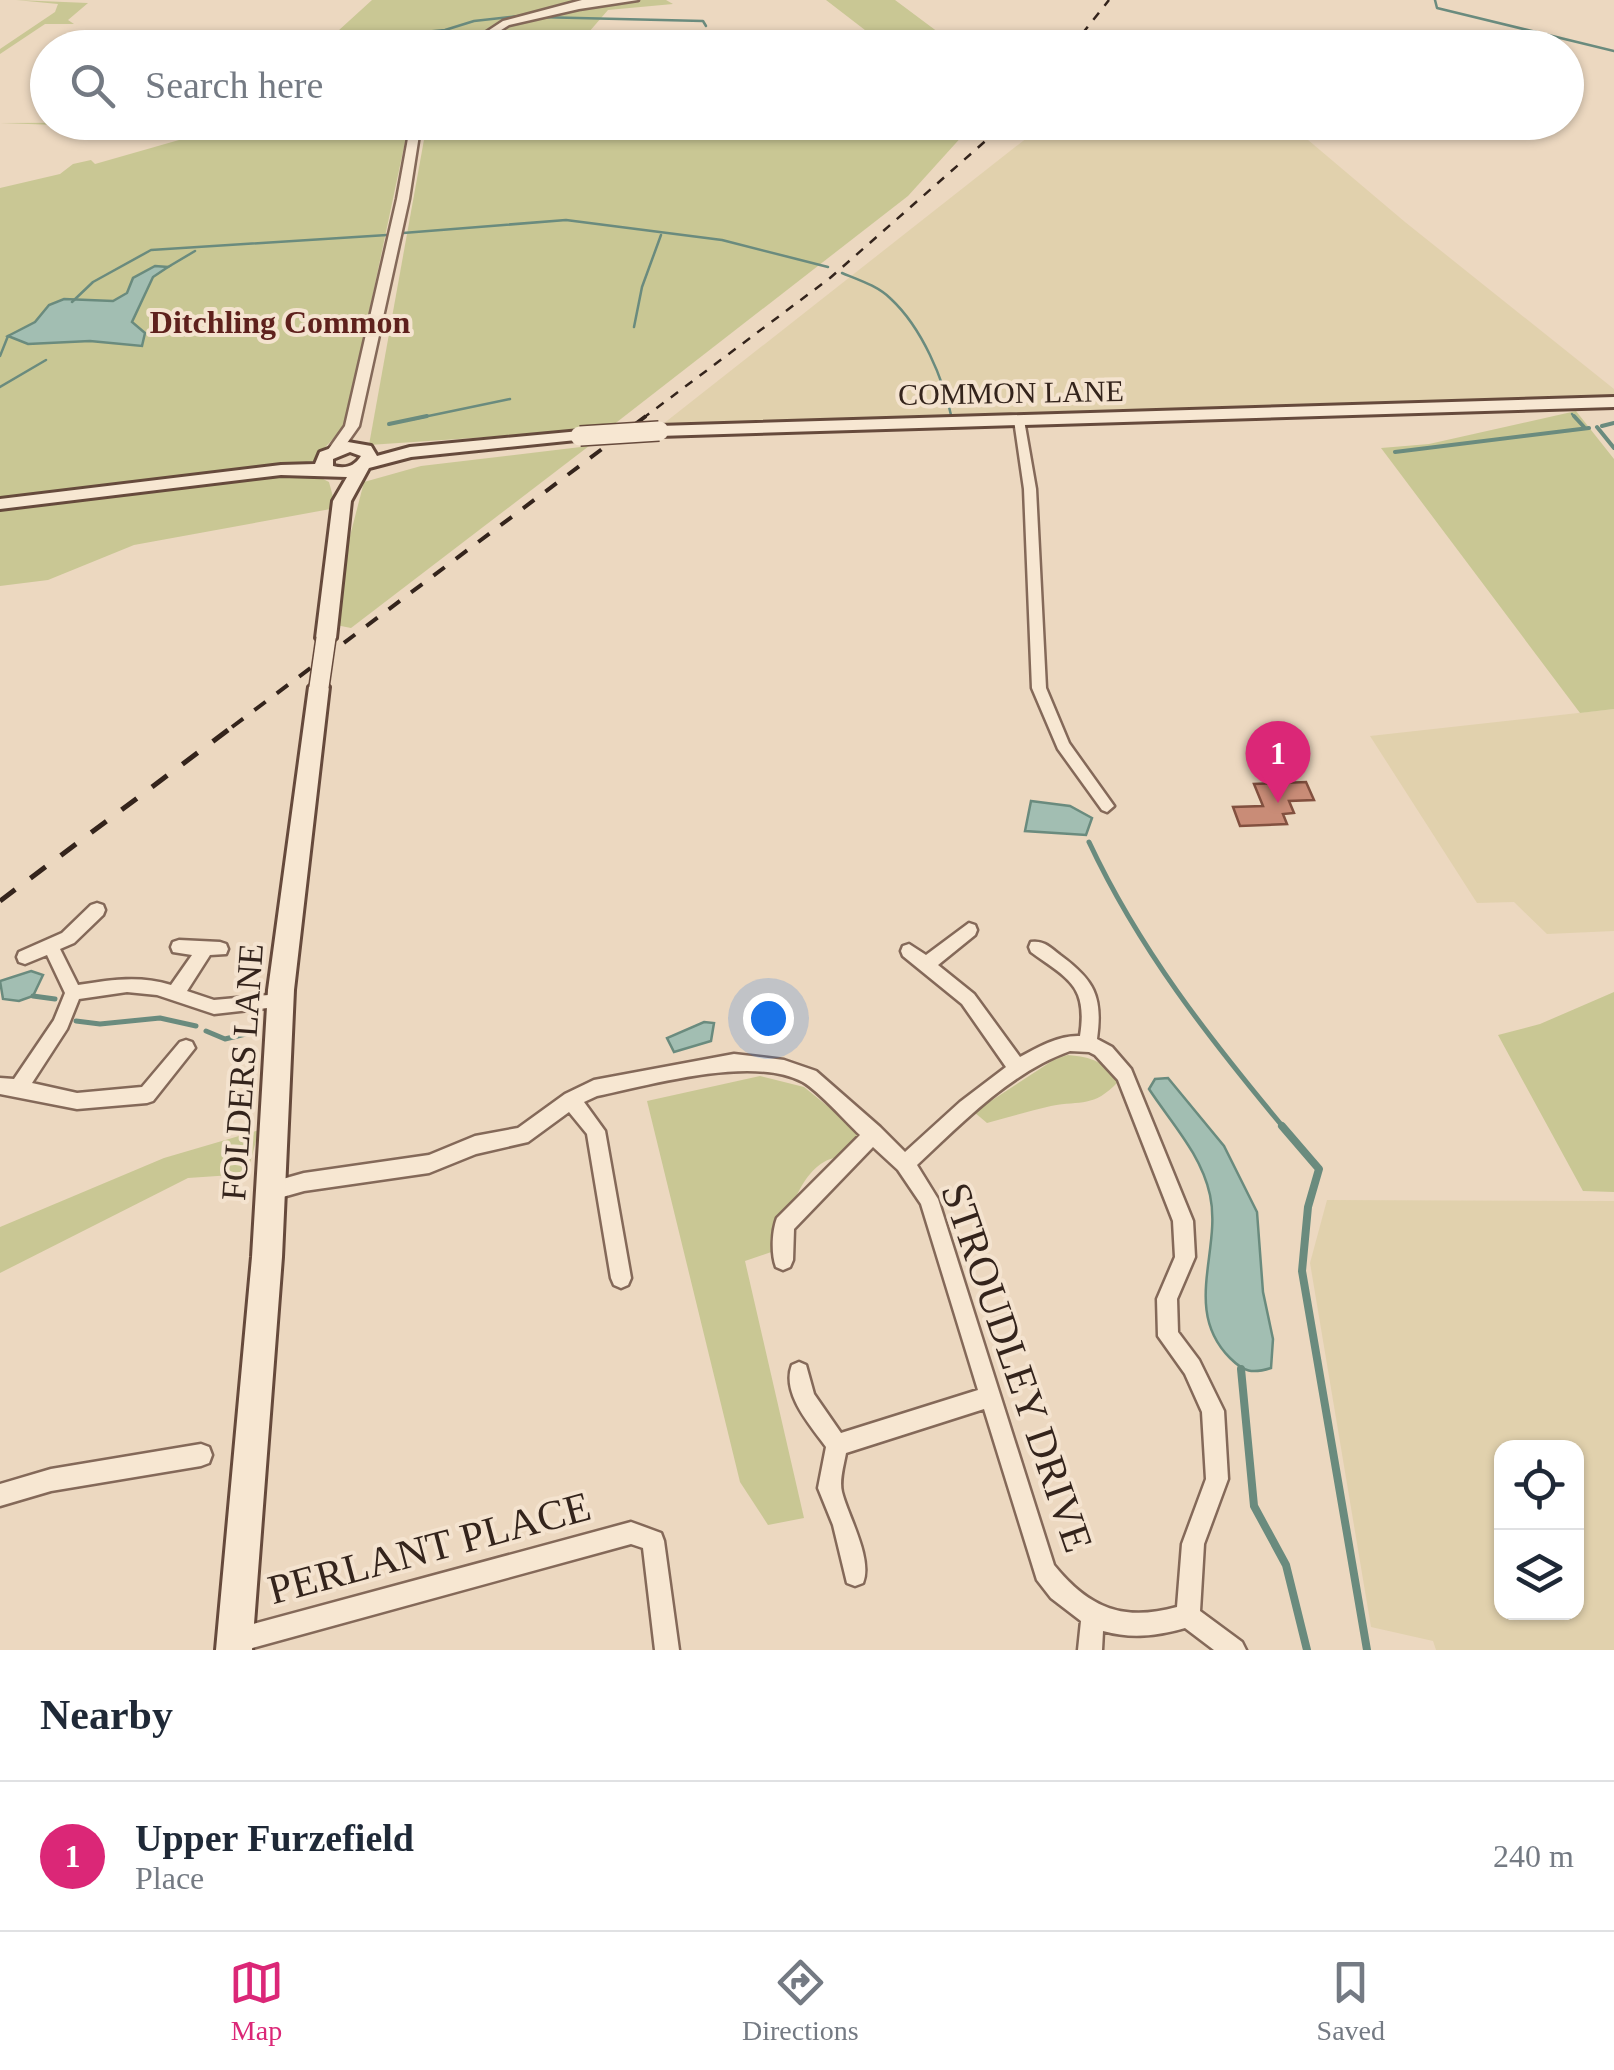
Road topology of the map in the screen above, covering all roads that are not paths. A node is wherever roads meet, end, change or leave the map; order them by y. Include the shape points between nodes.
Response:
1 (634, 0) edge
2 (586, 2) edge
3 (495, 30) edge
4 (413, 140) edge
5 (1614, 402) edge
6 (1019, 420) junction
7 (352, 426) junction
8 (363, 457) junction
9 (331, 461) junction
10 (342, 501) junction
11 (0, 504) edge
12 (1107, 806) dead end
13 (97, 910) dead end
14 (969, 930) dead end
15 (179, 947) dead end
16 (1038, 947) dead end
17 (52, 948) junction
18 (909, 950) dead end
19 (25, 957) dead end
20 (926, 965) junction
21 (73, 993) junction
22 (174, 994) junction
23 (280, 1001) junction
24 (1088, 1043) junction
25 (186, 1048) dead end
26 (1019, 1070) junction
27 (9, 1087) edge
28 (571, 1100) junction
29 (874, 1133) junction
30 (905, 1164) junction
31 (272, 1191) junction
32 (783, 1260) dead end
33 (621, 1278) dead end
34 (799, 1372) dead end
35 (990, 1397) junction
36 (837, 1445) junction
37 (201, 1455) dead end
38 (0, 1495) edge
39 (855, 1574) dead end
40 (1093, 1616) junction
41 (1188, 1616) junction
42 (234, 1645) edge
43 (667, 1650) edge
44 (1090, 1650) edge
45 (1234, 1650) edge

1 - 2 street
2 - 3 street
4 - 7 street
5 - 6 main road, COMMON LANE
6 - 8 main road, COMMON LANE, bridge via 659,431
6 - 12 street via 1030,489 1039,688 1063,744
7 - 8 street
7 - 9 street
8 - 9 main road, COMMON LANE
8 - 10 main road, FOLDERS LANE
9 - 10 main road, FOLDERS LANE
9 - 11 main road, COMMON LANE
10 - 23 main road, FOLDERS LANE, bridge
13 - 17 street
14 - 20 street
15 - 22 street via 212,949
16 - 24 street via 1084,983 1094,1007
17 - 19 street
17 - 21 street
18 - 20 street
20 - 26 street via 968,999
21 - 22 street via 127,985
21 - 27 street via 62,1024
22 - 23 street via 222,1008
23 - 31 main road, FOLDERS LANE
24 - 26 street via 1058,1044
24 - 41 street via 1125,1075 1182,1221 1185,1258 1167,1299 1168,1336 1213,1411 1217,1479 1193,1544
25 - 27 street via 147,1095 76,1101
26 - 30 street via 979,1095
28 - 29 street, STROUDLEY DRIVE via 594,1088 751,1063 810,1077
28 - 31 street, STROUDLEY DRIVE via 522,1136 429,1164
28 - 33 street via 596,1131
29 - 30 street, STROUDLEY DRIVE
29 - 32 street via 784,1225
30 - 35 street, STROUDLEY DRIVE via 929,1199
31 - 42 main road, FOLDERS LANE
34 - 36 street via 805,1398
35 - 36 street
35 - 40 street, STROUDLEY DRIVE via 1045,1572 1066,1600
36 - 39 street via 828,1488
37 - 38 street
40 - 41 street, STROUDLEY DRIVE via 1154,1627
40 - 44 street
41 - 45 street
42 - 43 street, PERLANT PLACE via 631,1533 654,1541

